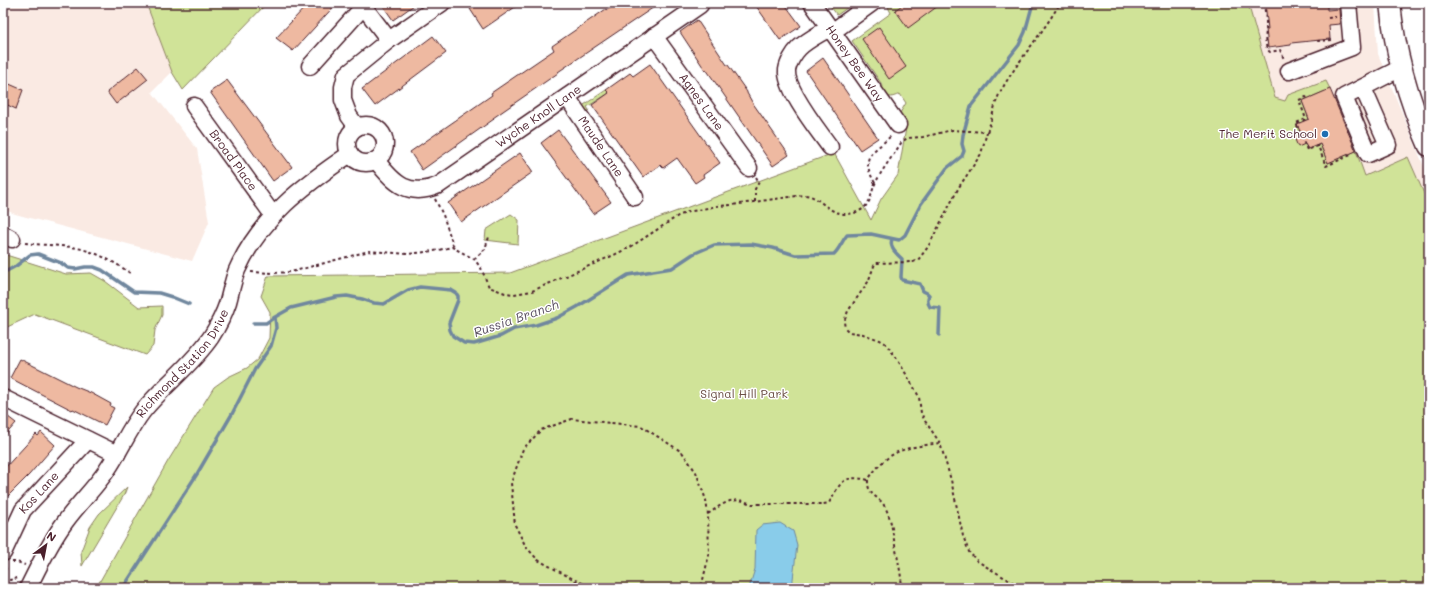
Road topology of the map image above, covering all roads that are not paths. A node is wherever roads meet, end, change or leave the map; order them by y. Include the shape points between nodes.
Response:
1 (442, 3) edge
2 (812, 3) edge
3 (872, 3) edge
4 (1348, 3) edge
5 (1390, 3) edge
6 (362, 5) edge
7 (700, 5) dead end
8 (831, 30) junction
9 (654, 36) junction
10 (389, 40) junction
11 (310, 66) dead end
12 (1401, 68) junction
13 (1289, 71) road end
14 (1363, 88) dead end
15 (567, 97) junction
16 (194, 106) dead end
17 (356, 127) junction
18 (896, 129) road end
19 (1429, 146) edge
20 (830, 147) dead end
21 (350, 154) junction
22 (376, 160) junction
23 (749, 168) road end
24 (635, 196) dead end
25 (273, 215) junction
26 (3, 398) edge
27 (88, 440) junction
28 (117, 454) junction
29 (3, 554) edge
30 (23, 585) edge

1 - 10 street
2 - 8 street, Honey Bee Way
3 - 8 street
4 - 13 street via 1352,48
5 - 12 main road via 1392,30
6 - 10 street
6 - 11 street
7 - 9 street, Wyche Knoll Lane
8 - 18 street, Honey Bee Way
8 - 20 street via 799,48 788,69 790,85
9 - 15 street, Wyche Knoll Lane
9 - 23 street, Agnes Lane
10 - 17 street via 346,76 343,100
12 - 14 street
12 - 19 main road
15 - 22 street, Wyche Knoll Lane via 430,189 416,190 399,186
15 - 24 street, Maude Lane
16 - 25 street, Broad Place
17 - 21 street via 348,136 347,149
17 - 22 street via 369,125 381,131 385,143 384,150
21 - 22 street via 354,159 365,163
21 - 25 street, Richmond Station Drive
25 - 28 street, Richmond Station Drive via 254,240 237,270 225,311 211,337 190,363 142,412
26 - 27 street
27 - 28 street
27 - 29 street, Kos Lane via 23,510
28 - 30 street, Richmond Station Drive via 107,471 64,522

